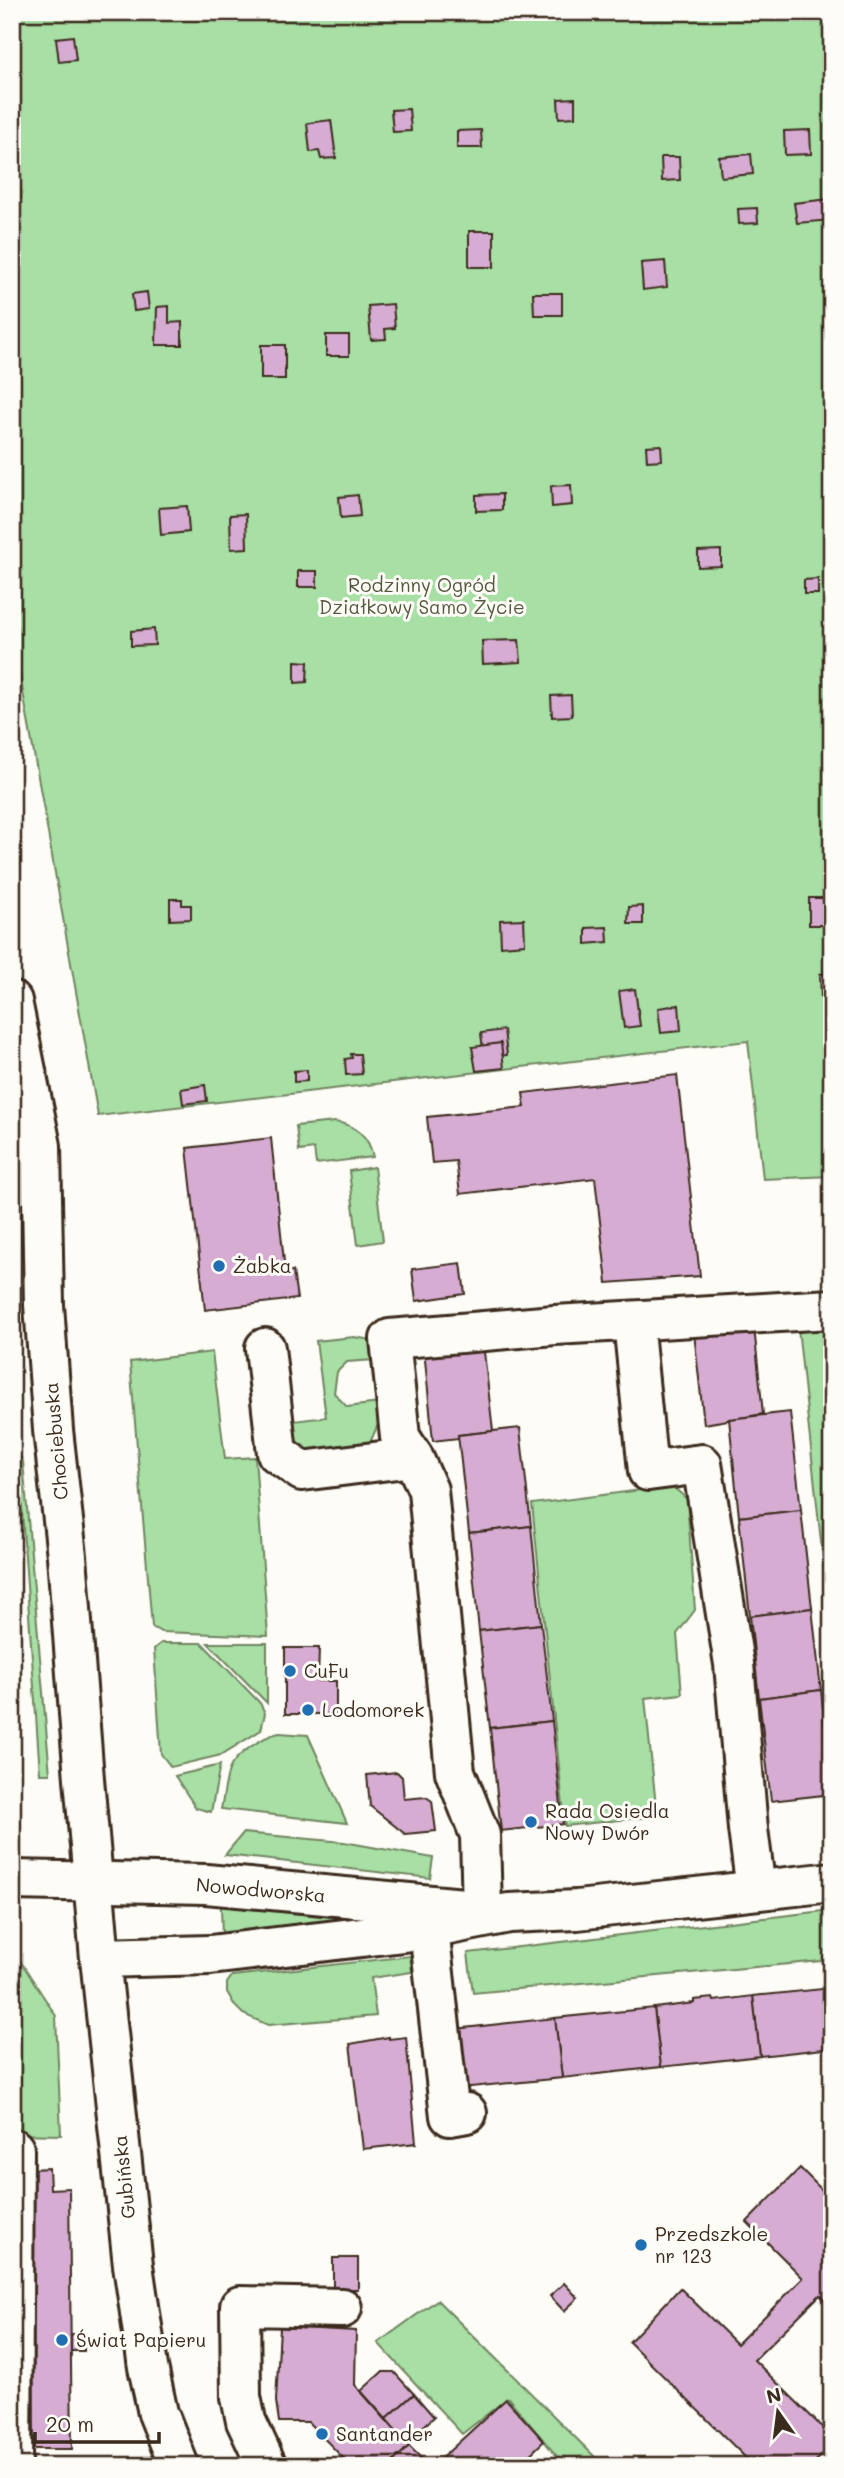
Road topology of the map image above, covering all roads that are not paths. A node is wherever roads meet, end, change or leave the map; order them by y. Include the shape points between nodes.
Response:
1 (13, 1010) edge
2 (832, 1309) edge
3 (633, 1321) junction
4 (265, 1348) dead end
5 (413, 1457) junction
6 (12, 1880) edge
7 (94, 1882) junction
8 (832, 1882) edge
9 (756, 1890) junction
10 (496, 1912) junction
11 (429, 1929) junction
12 (100, 1958) junction
13 (467, 2113) dead end
14 (14, 2149) edge
15 (342, 2308) dead end
16 (12, 2466) edge
17 (178, 2466) edge
18 (267, 2466) edge

1 - 7 street, Chociebuska via 41,1146 44,1305
2 - 3 street
3 - 5 street via 390,1339 400,1437
3 - 9 street via 648,1471 702,1464 734,1664
4 - 5 street via 277,1453 302,1471
5 - 10 street via 428,1490 455,1772 480,1835
6 - 7 street, Nowodworska
7 - 10 street, Nowodworska via 206,1884
7 - 12 street, Gubińska
8 - 9 street, Nowodworska
9 - 10 street, Nowodworska via 577,1910
10 - 11 street, Nowodworska
11 - 12 street, Nowodworska via 210,1955
11 - 13 street via 450,2116
12 - 17 street, Gubińska via 148,2367 158,2413
14 - 16 street
15 - 18 street via 240,2306 243,2409

